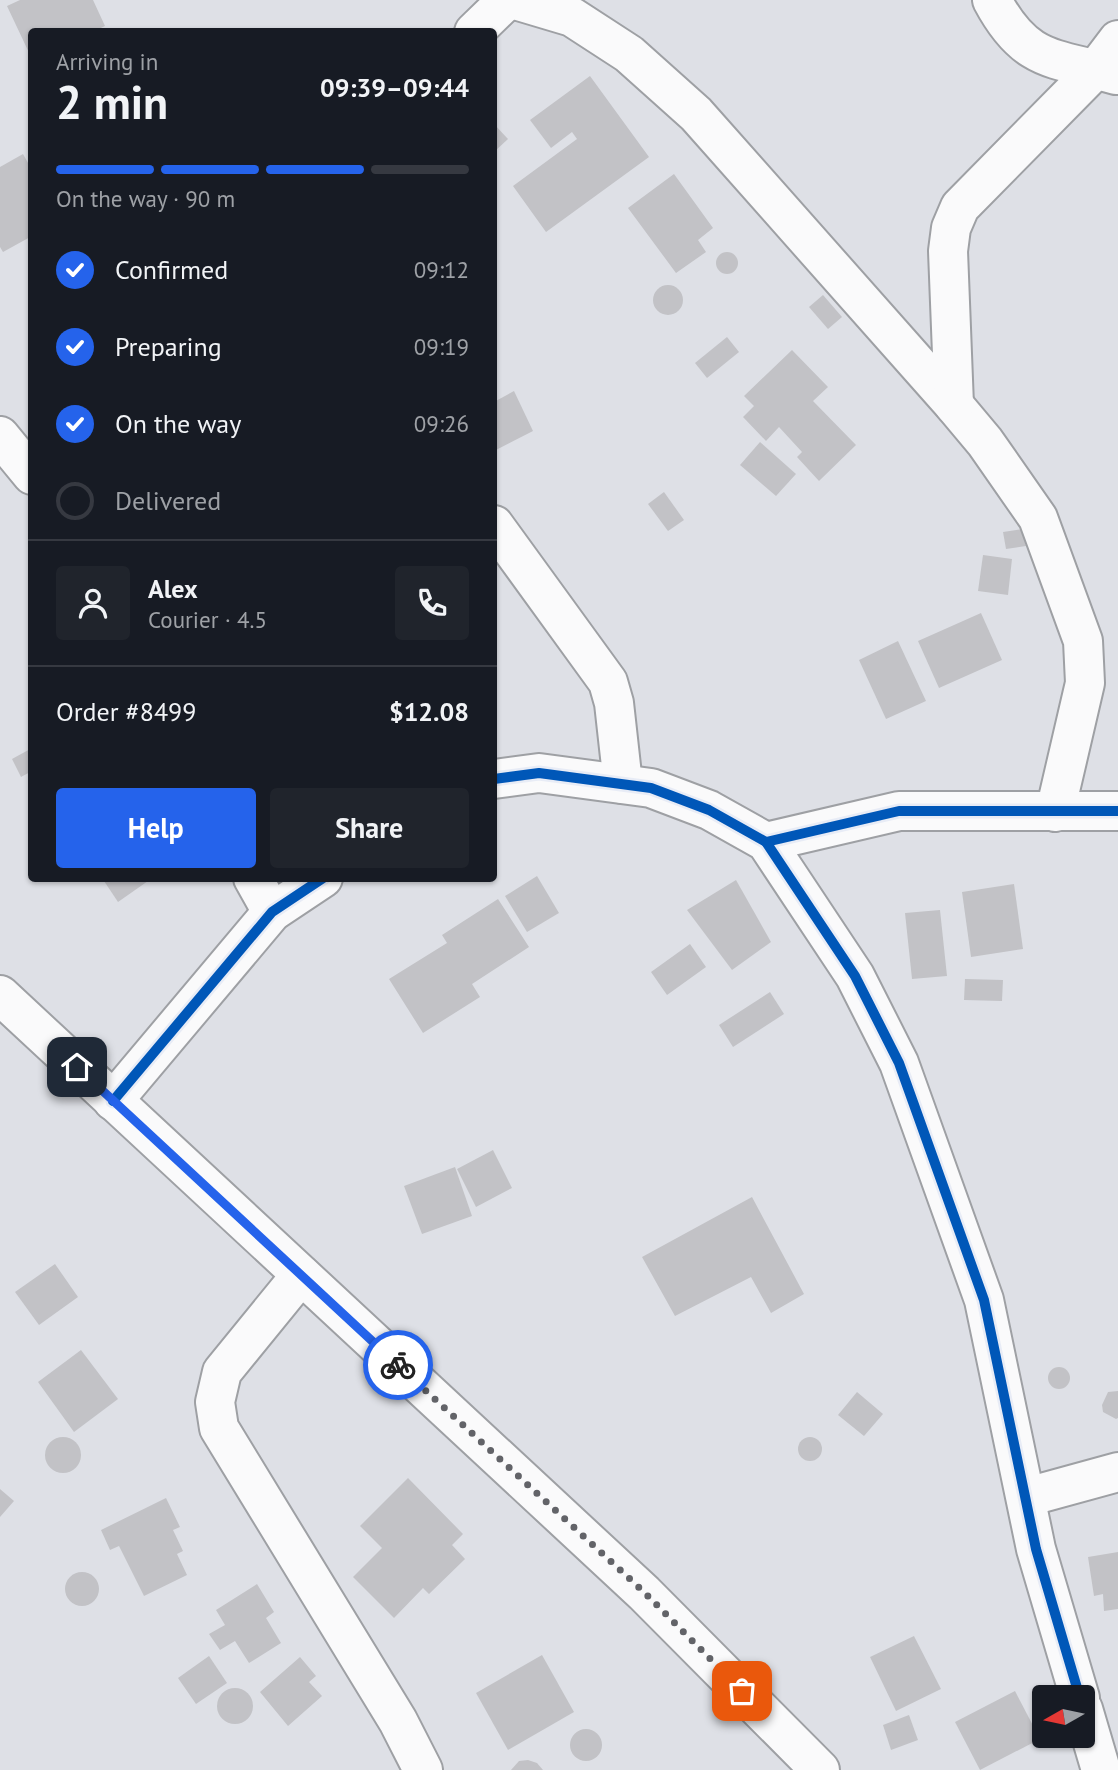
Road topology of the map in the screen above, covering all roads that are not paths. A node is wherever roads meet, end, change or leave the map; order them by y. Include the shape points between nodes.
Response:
1 (506, 0) edge
2 (515, 0) edge
3 (992, 0) edge
4 (478, 28) edge
5 (1111, 62) edge
6 (954, 405) junction
7 (0, 436) edge
8 (28, 470) edge
9 (497, 529) edge
10 (497, 779) edge
11 (623, 784) junction
12 (1118, 811) edge
13 (1055, 812) junction
14 (766, 842) junction
15 (255, 882) edge
16 (317, 882) edge
17 (272, 912) junction
18 (0, 995) edge
19 (113, 1101) junction
20 (302, 1275) junction
21 (1118, 1472) edge
22 (1027, 1497) junction
23 (1076, 1685) edge
24 (1095, 1748) edge
25 (423, 1770) edge
26 (820, 1770) edge
27 (1101, 1770) edge

1 - 4 street
2 - 6 street via 572,17 629,54 696,114
3 - 5 street via 1003,22 1027,48 1055,60
5 - 6 street via 960,207 948,251
6 - 13 street via 1038,518 1083,641 1085,683
7 - 8 street
9 - 11 street via 608,682
10 - 11 street via 539,773
11 - 14 street via 651,788 709,810
12 - 13 street
13 - 14 street via 899,811
14 - 22 street via 855,976 899,1063 984,1300
15 - 17 street
16 - 17 street
17 - 19 street
18 - 19 street
19 - 20 street
20 - 25 street via 222,1372 215,1402 219,1428 398,1721
20 - 26 street via 644,1592
21 - 22 street
22 - 23 street via 1035,1549
24 - 27 street

